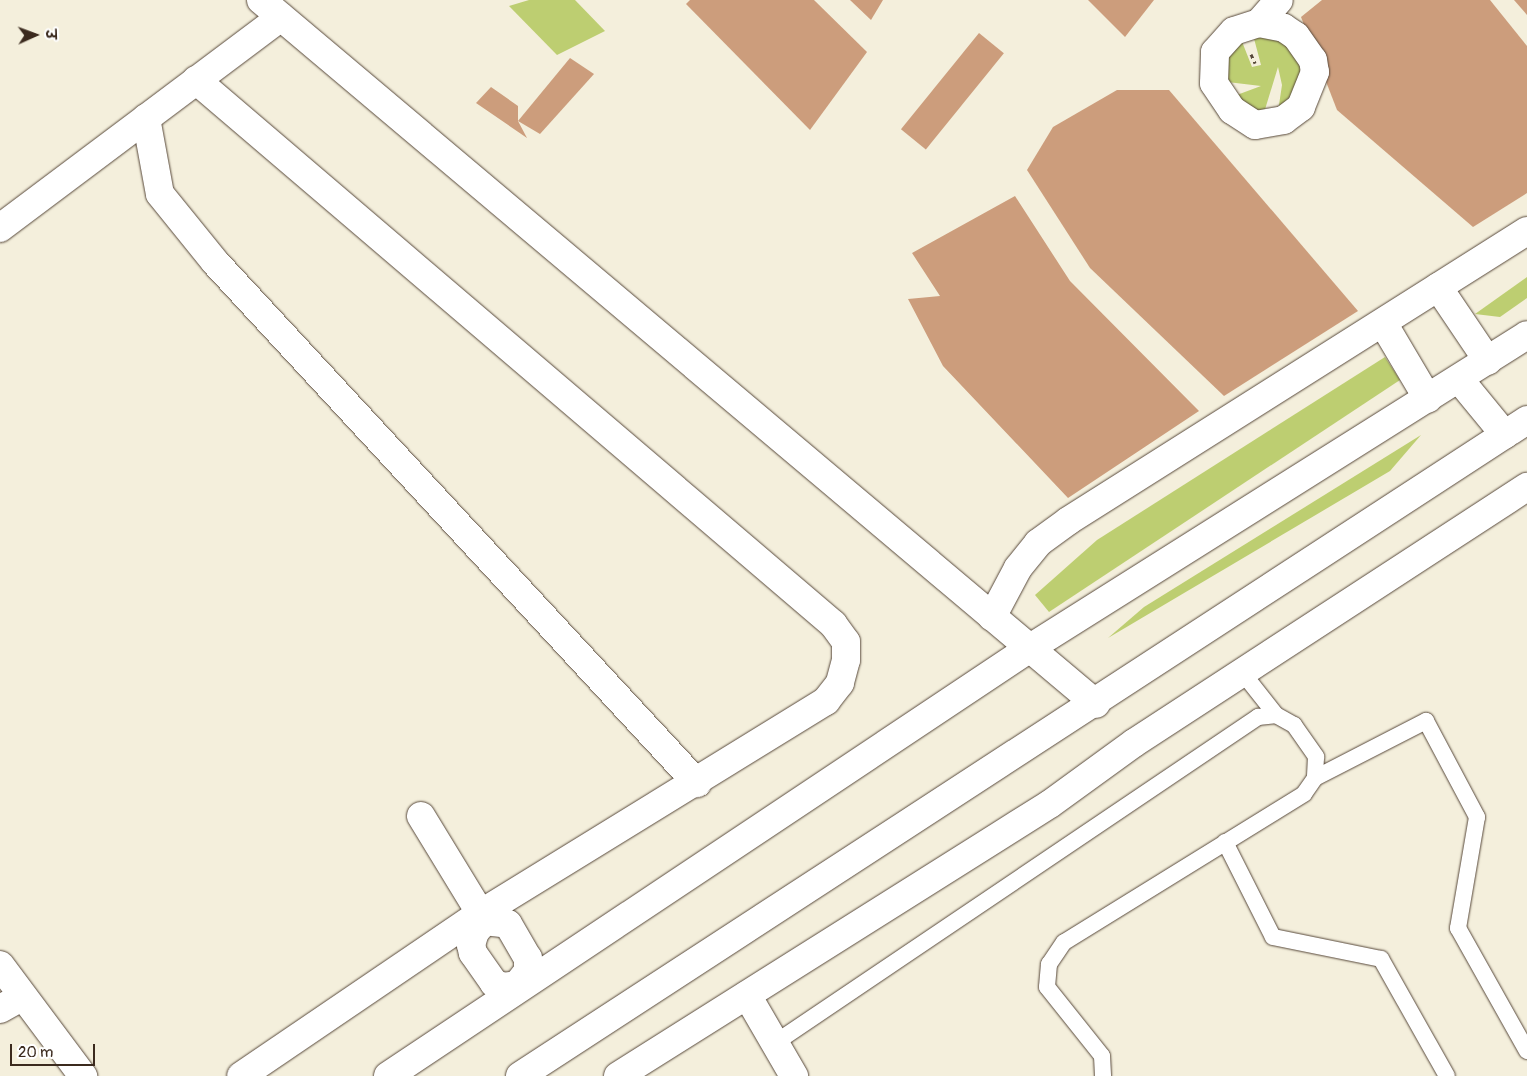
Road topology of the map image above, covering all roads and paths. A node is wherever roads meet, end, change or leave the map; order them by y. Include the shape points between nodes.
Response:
1 (1279, 0) edge
2 (271, 9) edge
3 (1259, 23) dead end
4 (196, 80) junction
5 (146, 118) junction
6 (0, 228) edge
7 (1527, 231) edge
8 (1438, 287) junction
9 (1383, 323) junction
10 (1527, 335) edge
11 (1488, 361) junction
12 (1459, 379) junction
13 (1428, 399) junction
14 (1516, 428) edge
15 (1527, 487) edge
16 (992, 616) junction
17 (1030, 648) junction
18 (1242, 672) junction
19 (1096, 704) junction
20 (1276, 715) junction
21 (1315, 778) junction
22 (697, 783) junction
23 (421, 816) dead end
24 (1224, 842) junction
25 (483, 917) junction
26 (0, 965) edge
27 (518, 987) junction
28 (747, 995) junction
29 (11, 1003) edge
30 (775, 1043) junction
31 (1527, 1051) edge
32 (83, 1076) edge
33 (241, 1076) edge
34 (388, 1076) edge
35 (520, 1076) edge
36 (618, 1076) edge
37 (794, 1076) edge
38 (1103, 1076) edge
39 (1447, 1076) edge

1 - 3 street
2 - 4 street
2 - 16 street
4 - 5 street
4 - 22 street via 833,624 846,642 846,660 840,683 826,701
5 - 6 street
5 - 22 street via 160,194 215,262
7 - 8 street
8 - 9 street
8 - 11 street
9 - 13 street
9 - 16 street via 1068,520 1038,543 1018,568
10 - 11 street
11 - 12 street
12 - 13 street
12 - 14 street
13 - 17 street
14 - 19 street
15 - 18 street
16 - 17 street
17 - 19 street
17 - 27 street
18 - 20 lane
18 - 28 street via 1134,743 1050,804
19 - 35 street
20 - 21 lane via 1294,725 1316,757
20 - 30 lane via 1258,717
21 - 24 lane via 1304,794
21 - 31 lane via 1426,721 1477,817 1458,928
22 - 25 street
23 - 25 street
24 - 38 lane via 1064,942 1049,964 1047,987 1102,1056
24 - 39 lane via 1273,937 1380,959
25 - 27 street via 508,924 528,958 528,971
25 - 27 street via 471,945 473,953 494,983
25 - 33 street
26 - 29 street
27 - 34 street
28 - 30 street
28 - 36 street
29 - 32 street
30 - 37 street

